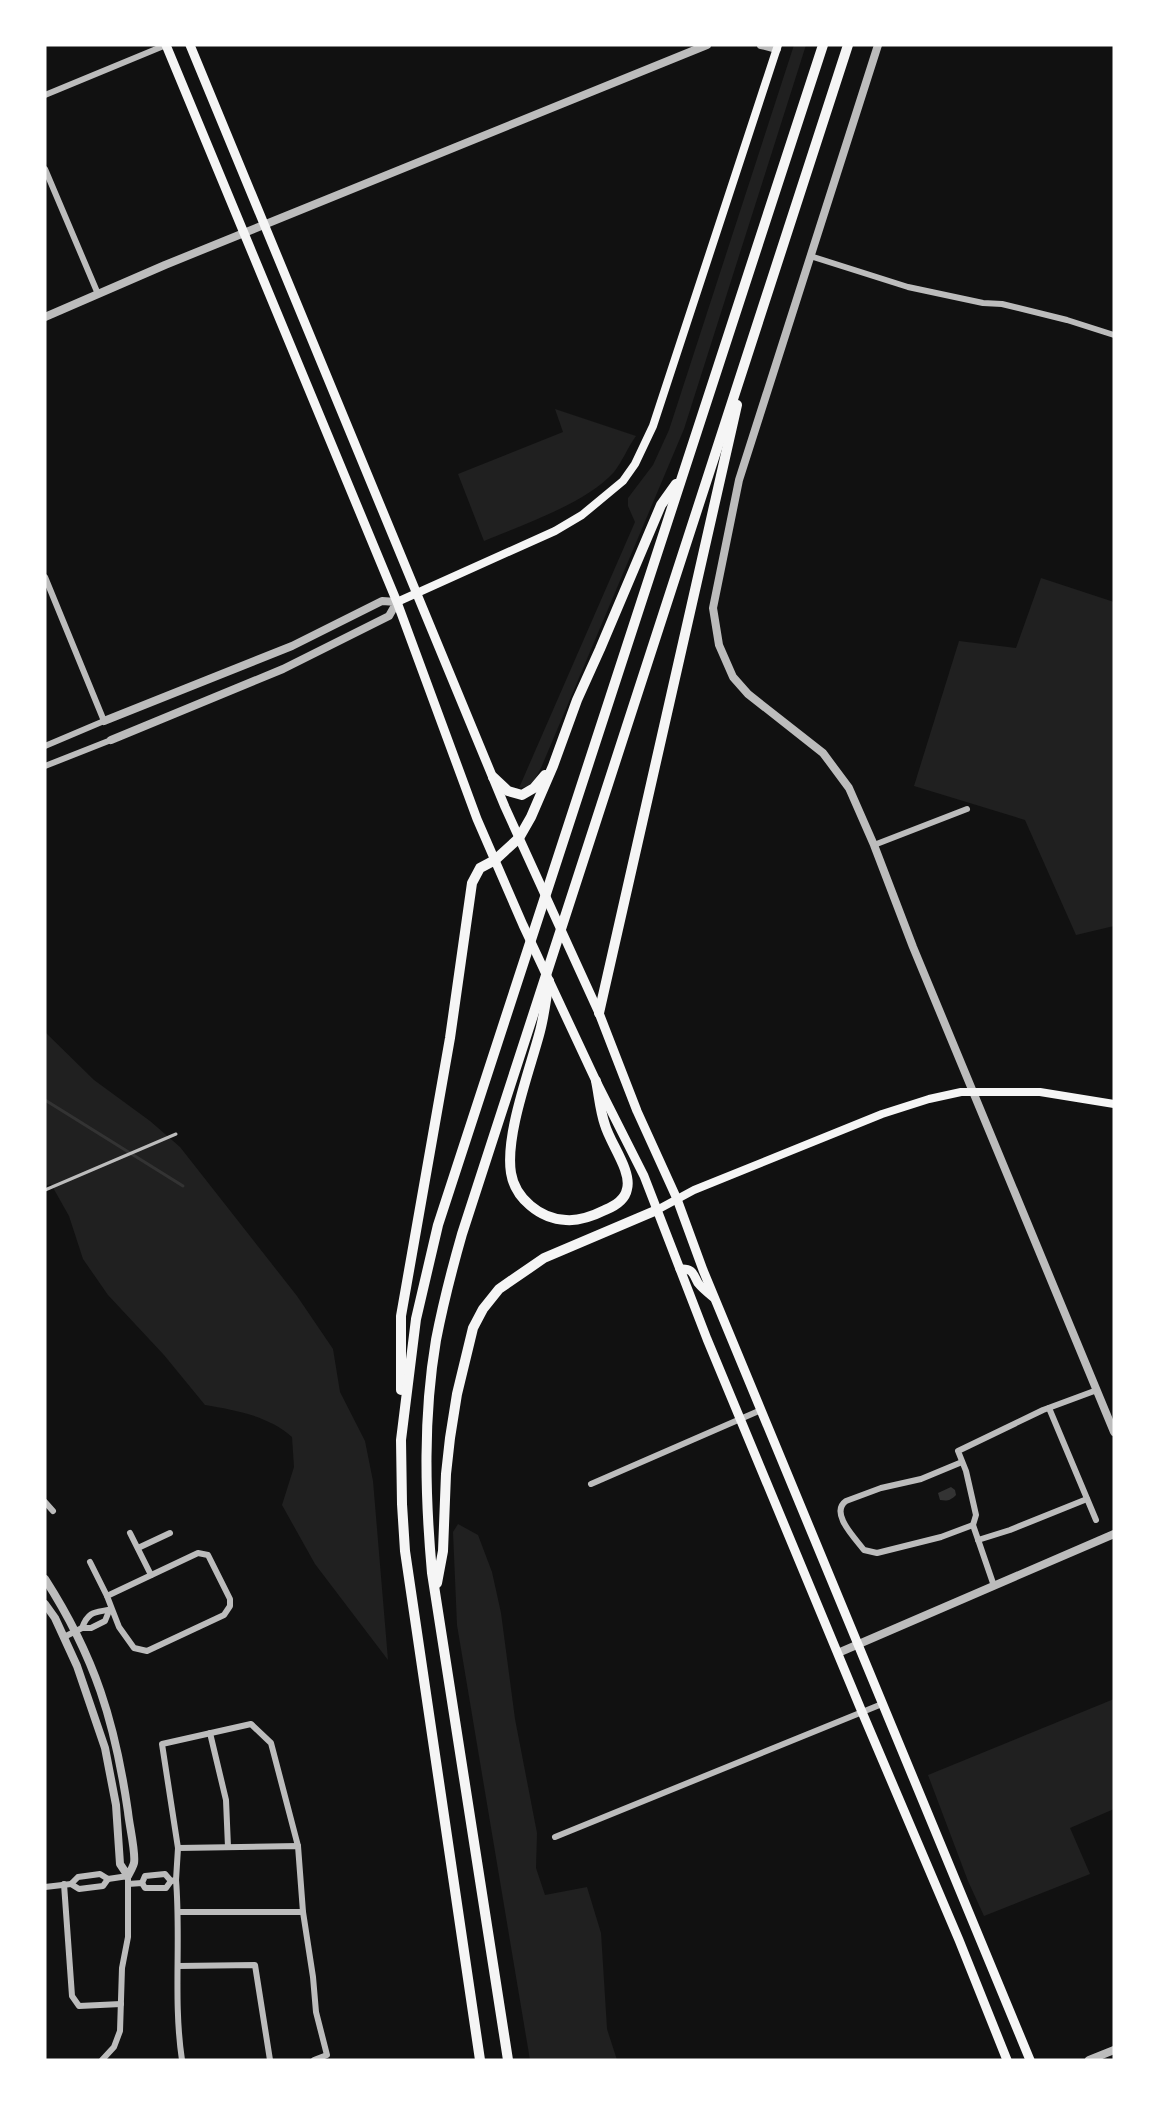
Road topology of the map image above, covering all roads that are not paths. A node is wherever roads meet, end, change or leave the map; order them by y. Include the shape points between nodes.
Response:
1 (166, 45) edge
2 (190, 45) edge
3 (707, 45) edge
4 (761, 45) edge
5 (823, 45) edge
6 (848, 45) edge
7 (878, 45) edge
8 (778, 47) edge
9 (45, 95) edge
10 (45, 169) edge
11 (266, 225) junction
12 (246, 233) junction
13 (810, 256) junction
14 (98, 294) junction
15 (45, 317) edge
16 (755, 329) junction
17 (1114, 335) edge
18 (683, 474) junction
19 (45, 577) edge
20 (417, 594) junction
21 (397, 602) junction
22 (104, 722) junction
23 (111, 740) joint
24 (45, 746) edge
25 (45, 766) edge
26 (553, 766) junction
27 (493, 777) junction
28 (967, 809) dead end
29 (519, 838) junction
30 (874, 845) junction
31 (495, 860) junction
32 (556, 942) junction
33 (599, 1013) junction
34 (596, 1080) junction
35 (974, 1092) junction
36 (1114, 1104) edge
37 (176, 1134) dead end
38 (45, 1190) edge
39 (677, 1199) junction
40 (657, 1210) junction
41 (680, 1269) junction
42 (715, 1299) junction
43 (1097, 1390) junction
44 (1049, 1408) junction
45 (762, 1410) junction
46 (742, 1419) junction
47 (1114, 1432) edge
48 (401, 1440) junction
49 (962, 1462) junction
50 (591, 1484) dead end
51 (1087, 1499) junction
52 (45, 1502) edge
53 (53, 1511) dead end
54 (1096, 1520) dead end
55 (973, 1525) junction
56 (130, 1533) dead end
57 (170, 1533) dead end
58 (1114, 1534) edge
59 (978, 1540) junction
60 (138, 1548) junction
61 (90, 1562) dead end
62 (151, 1575) junction
63 (45, 1579) edge
64 (994, 1586) junction
65 (107, 1596) junction
66 (434, 1596) junction
67 (45, 1604) edge
68 (111, 1610) junction
69 (79, 1629) junction
70 (64, 1637) junction
71 (858, 1644) junction
72 (838, 1653) junction
73 (882, 1704) junction
74 (862, 1712) junction
75 (210, 1733) junction
76 (555, 1837) dead end
77 (298, 1846) junction
78 (228, 1847) junction
79 (178, 1848) junction
80 (108, 1879) junction
81 (128, 1880) junction
82 (173, 1881) junction
83 (142, 1883) junction
84 (68, 1884) junction
85 (45, 1887) edge
86 (178, 1912) junction
87 (303, 1912) junction
88 (178, 1966) junction
89 (121, 2004) junction
90 (1114, 2050) edge
91 (102, 2060) edge
92 (182, 2060) edge
93 (270, 2060) edge
94 (314, 2060) edge
95 (480, 2060) edge
96 (509, 2060) edge
97 (1007, 2060) edge
98 (1030, 2060) edge
99 (1089, 2060) edge

1 - 9 street
1 - 12 main road
2 - 11 main road
3 - 11 street
4 - 8 street
5 - 18 highway
6 - 16 highway
7 - 13 street
8 - 20 main road via 653,426 635,464 623,481 555,531
10 - 14 street
11 - 12 street
11 - 20 main road
12 - 14 street
12 - 21 main road
13 - 17 street via 908,287 1002,304
13 - 30 street via 739,480 713,608 719,645 733,677 748,694 823,753 849,788
14 - 15 street
16 - 32 highway
16 - 33 highway
18 - 26 highway via 661,505 577,700
18 - 48 highway via 438,1225 416,1319
19 - 22 street
20 - 21 main road
20 - 27 main road
21 - 22 street via 382,601 292,646
21 - 23 street via 389,616 297,662
21 - 31 main road
22 - 24 street
23 - 25 street
26 - 27 highway via 534,788 522,795 508,791
26 - 29 highway
27 - 29 main road
28 - 30 street
29 - 31 highway
29 - 33 main road
30 - 35 street
31 - 34 main road
31 - 48 highway via 480,868 467,907 450,1038 401,1316
32 - 34 highway via 538,1039 511,1145 511,1175 525,1200 563,1220 587,1217 618,1204 628,1188 627,1174 605,1126
32 - 66 highway via 462,1234 436,1342 426,1473
33 - 39 main road
34 - 40 main road
35 - 36 main road via 1040,1092
35 - 39 main road via 929,1099 882,1114
35 - 43 street
37 - 38 lane
39 - 40 main road
39 - 42 main road
40 - 41 main road
40 - 66 highway via 544,1258 499,1289 483,1309 473,1328 453,1416 442,1551
41 - 42 main road via 690,1269
41 - 46 main road
42 - 45 main road
43 - 44 street
43 - 47 street
44 - 49 street via 958,1451
44 - 51 street
45 - 46 street
45 - 71 main road
46 - 50 street
46 - 72 main road
48 - 95 highway via 409,1589
49 - 55 street via 976,1515
49 - 55 street via 921,1479 846,1501 839,1510 864,1550 877,1553
51 - 54 street
51 - 59 street
52 - 53 street
55 - 59 street
56 - 60 street
57 - 60 street
58 - 64 street
59 - 64 street
60 - 62 street
61 - 65 street
62 - 65 street
62 - 68 street via 204,1553 227,1591 230,1606 224,1615 147,1651 134,1648
63 - 69 street
64 - 71 street
65 - 68 street
66 - 96 highway
67 - 70 street
68 - 69 street via 100,1610 85,1618
68 - 69 street via 105,1622
69 - 70 street
69 - 81 street via 116,1740 134,1863
70 - 81 street via 105,1748 116,1805 120,1864
71 - 72 street
71 - 73 main road
72 - 74 main road
73 - 74 street
73 - 98 main road
74 - 76 street
74 - 97 main road
75 - 77 street via 251,1724 272,1743
75 - 78 street via 226,1800
75 - 79 street via 162,1744
77 - 78 street
77 - 87 street
78 - 79 street
79 - 82 street
80 - 81 street
80 - 84 street via 100,1874 78,1877
80 - 84 street via 103,1886 79,1889
81 - 83 street
81 - 89 street via 128,1937
82 - 83 street via 166,1888 145,1888
82 - 83 street via 165,1874 145,1876
82 - 86 street
84 - 85 street
84 - 89 street via 72,1996 79,2006
86 - 87 street
86 - 88 street
87 - 94 street via 316,2012 327,2055
88 - 92 street
88 - 93 street via 255,1965
89 - 91 street via 120,2031 114,2047
90 - 99 street

